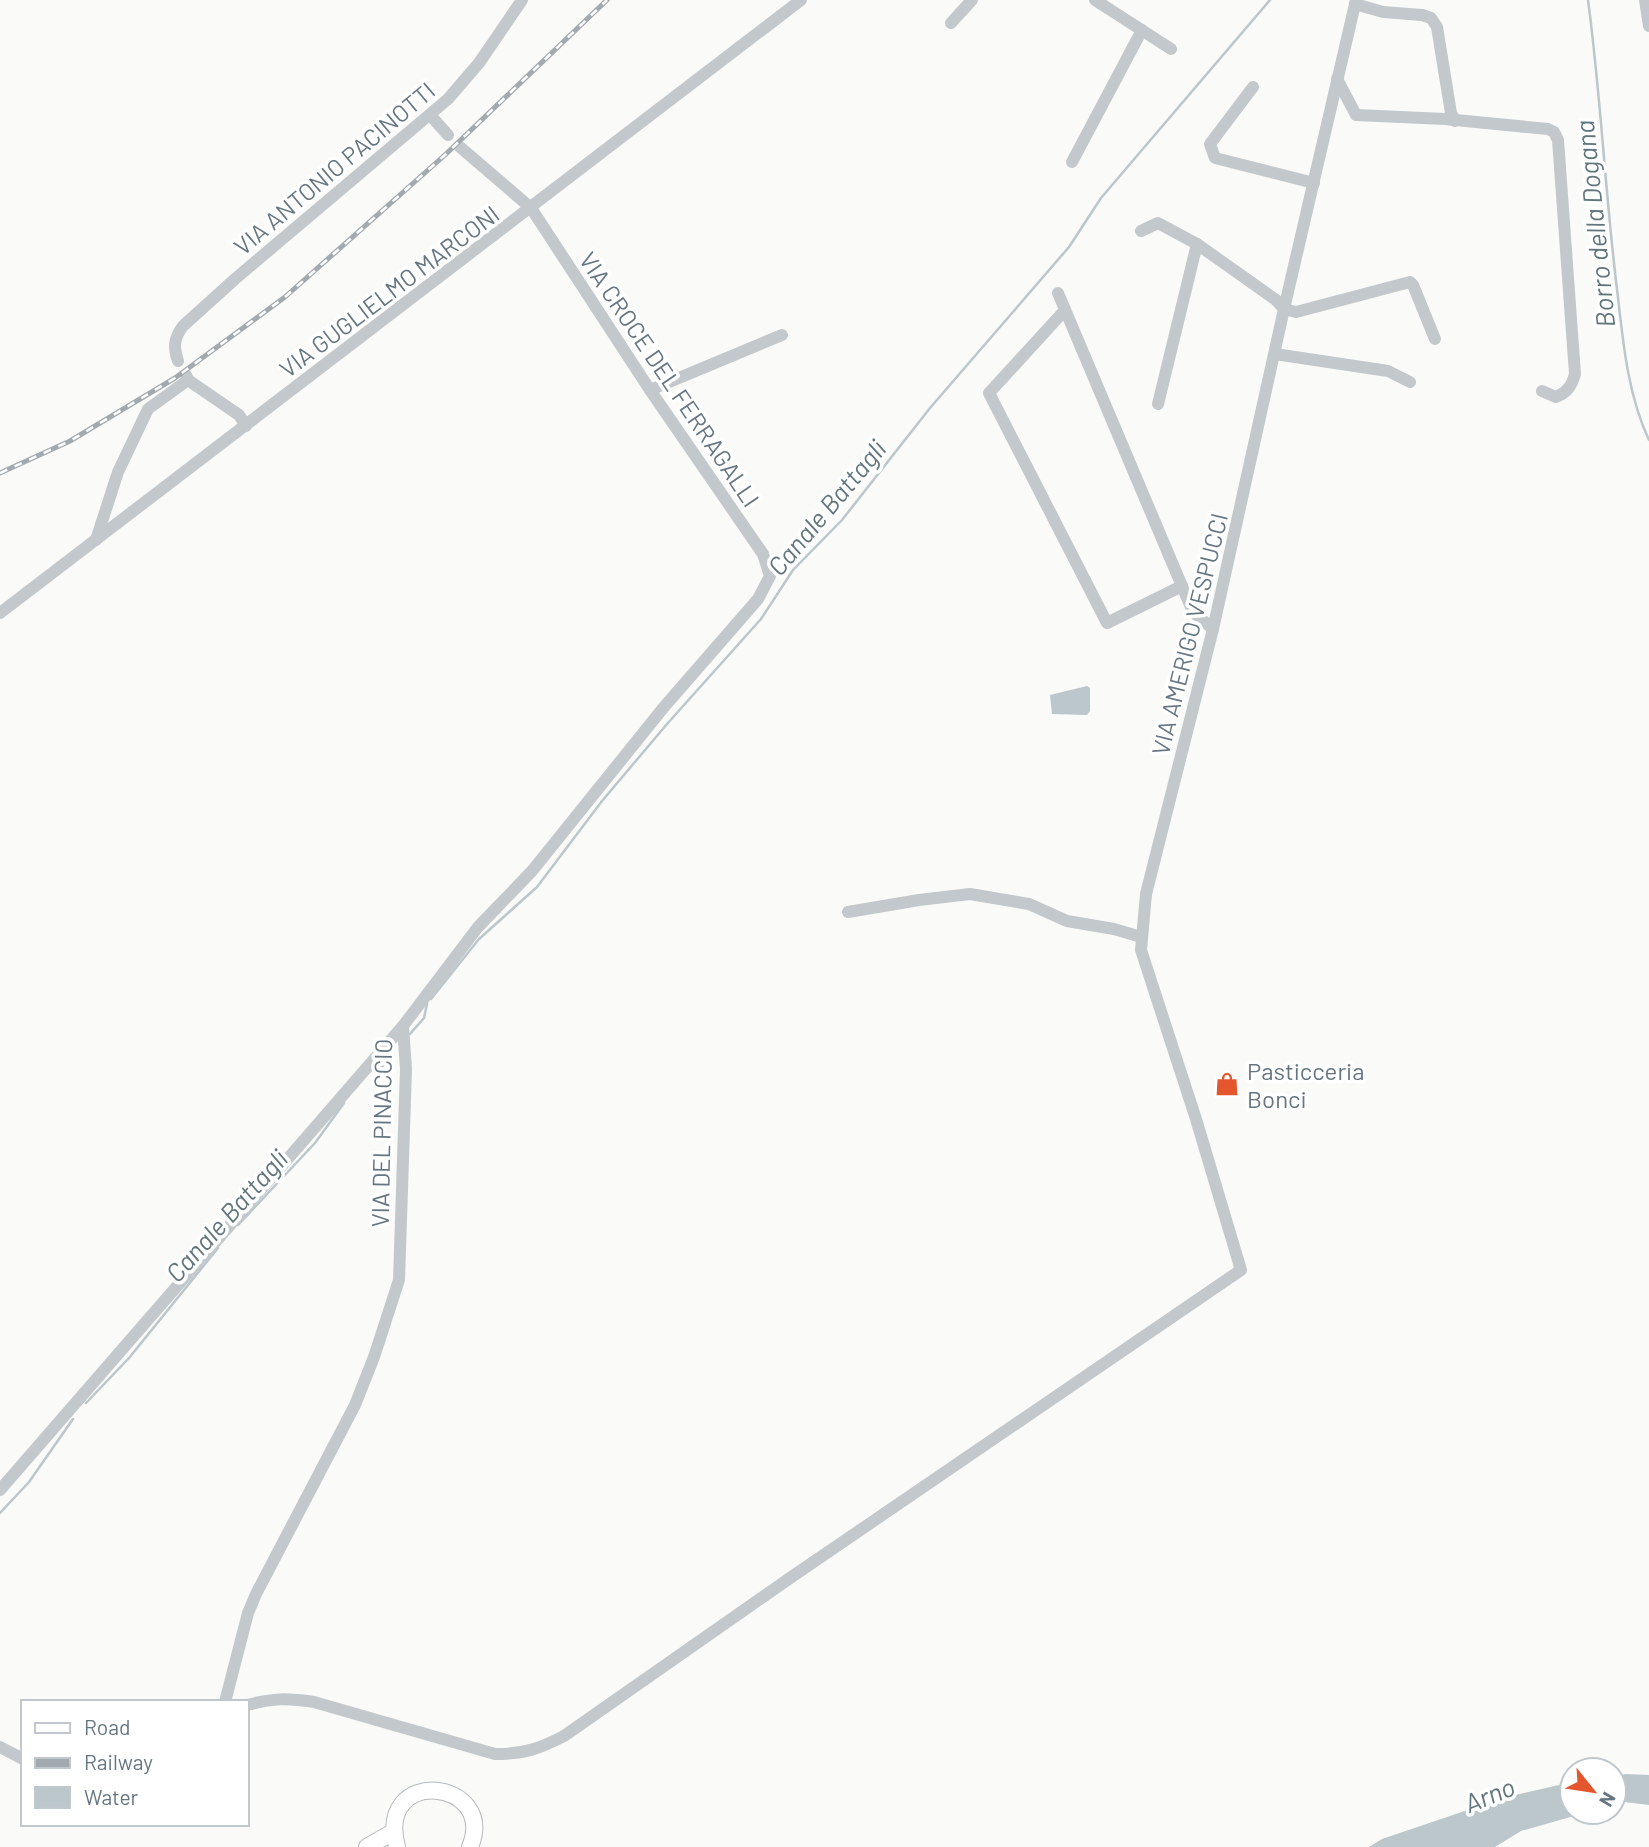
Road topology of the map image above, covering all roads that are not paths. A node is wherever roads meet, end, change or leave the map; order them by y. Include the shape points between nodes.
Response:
1 (522, 0) edge
2 (801, 0) edge
3 (972, 0) edge
4 (1095, 0) edge
5 (1645, 0) edge
6 (1356, 2) edge
7 (783, 5) edge
8 (951, 23) dead end
9 (1649, 26) edge
10 (1142, 30) junction
11 (1171, 49) dead end
12 (1337, 79) junction
13 (1253, 87) dead end
14 (430, 115) junction
15 (1455, 121) junction
16 (448, 135) dead end
17 (460, 147) dead end
18 (1072, 162) dead end
19 (1314, 183) junction
20 (531, 208) junction
21 (1141, 231) dead end
22 (1197, 244) junction
23 (1058, 293) dead end
24 (1284, 309) junction
25 (1065, 310) junction
26 (782, 335) dead end
27 (1435, 339) dead end
28 (1275, 354) junction
29 (178, 361) dead end
30 (1410, 382) dead end
31 (650, 390) junction
32 (1542, 391) dead end
33 (1158, 404) dead end
34 (246, 426) junction
35 (96, 540) junction
36 (771, 576) joint
37 (1182, 586) junction
38 (0, 613) edge
39 (1213, 629) junction
40 (848, 912) dead end
41 (1141, 937) junction
42 (403, 1026) junction
43 (0, 1490) edge
44 (226, 1700) edge
45 (248, 1705) edge
46 (0, 1747) edge
47 (21, 1758) edge
48 (395, 1839) edge
49 (367, 1847) edge
50 (470, 1847) edge

1 - 14 street, VIA ANTONIO PACINOTTI via 479,63
2 - 7 street, VIA GUGLIELMO MARCONI
3 - 8 street
4 - 10 street
5 - 9 street
6 - 12 street, VIA AMERIGO VESPUCCI
6 - 15 street via 1383,12 1431,18 1437,27
7 - 20 street, VIA GUGLIELMO MARCONI
10 - 11 street
10 - 18 street
12 - 15 street via 1356,115
12 - 19 street, VIA AMERIGO VESPUCCI
13 - 19 street via 1210,144 1215,158
14 - 16 street
14 - 29 street, VIA ANTONIO PACINOTTI via 183,326 173,349
15 - 32 street via 1548,129 1558,140 1575,374 1564,394 1556,397
17 - 20 street, VIA CROCE DEL FERRAGALLI
19 - 24 street, VIA AMERIGO VESPUCCI
20 - 31 street, VIA CROCE DEL FERRAGALLI
20 - 34 street, VIA GUGLIELMO MARCONI
21 - 22 street via 1158,223
22 - 24 street
22 - 33 street
23 - 25 street
24 - 27 street via 1296,312 1410,282
24 - 28 street, VIA AMERIGO VESPUCCI
25 - 37 street
25 - 37 street via 989,393 1107,623
26 - 31 street
28 - 30 street via 1388,371
28 - 39 street, VIA AMERIGO VESPUCCI
31 - 36 street, VIA CROCE DEL FERRAGALLI via 763,554
34 - 35 street, VIA GUGLIELMO MARCONI
34 - 35 street via 239,415 187,378 148,409 118,472
35 - 38 street, VIA GUGLIELMO MARCONI
36 - 42 street, VIA DEL PINACCIO via 758,600 664,707 532,871 478,927
37 - 39 street via 1193,612
39 - 41 street, VIA AMERIGO VESPUCCI via 1146,894
40 - 41 street via 970,894 1029,904 1067,921
41 - 45 street, VIA AMERIGO VESPUCCI via 1141,950 1241,1270 564,1736 537,1750 495,1754 314,1702 285,1698
42 - 43 street
42 - 44 street, VIA DEL PINACCIO via 406,1069 399,1280 355,1405 248,1613
46 - 47 street
48 - 49 main road
48 - 50 main road via 395,1818 401,1805 424,1790 437,1789 462,1800 470,1812 474,1825

